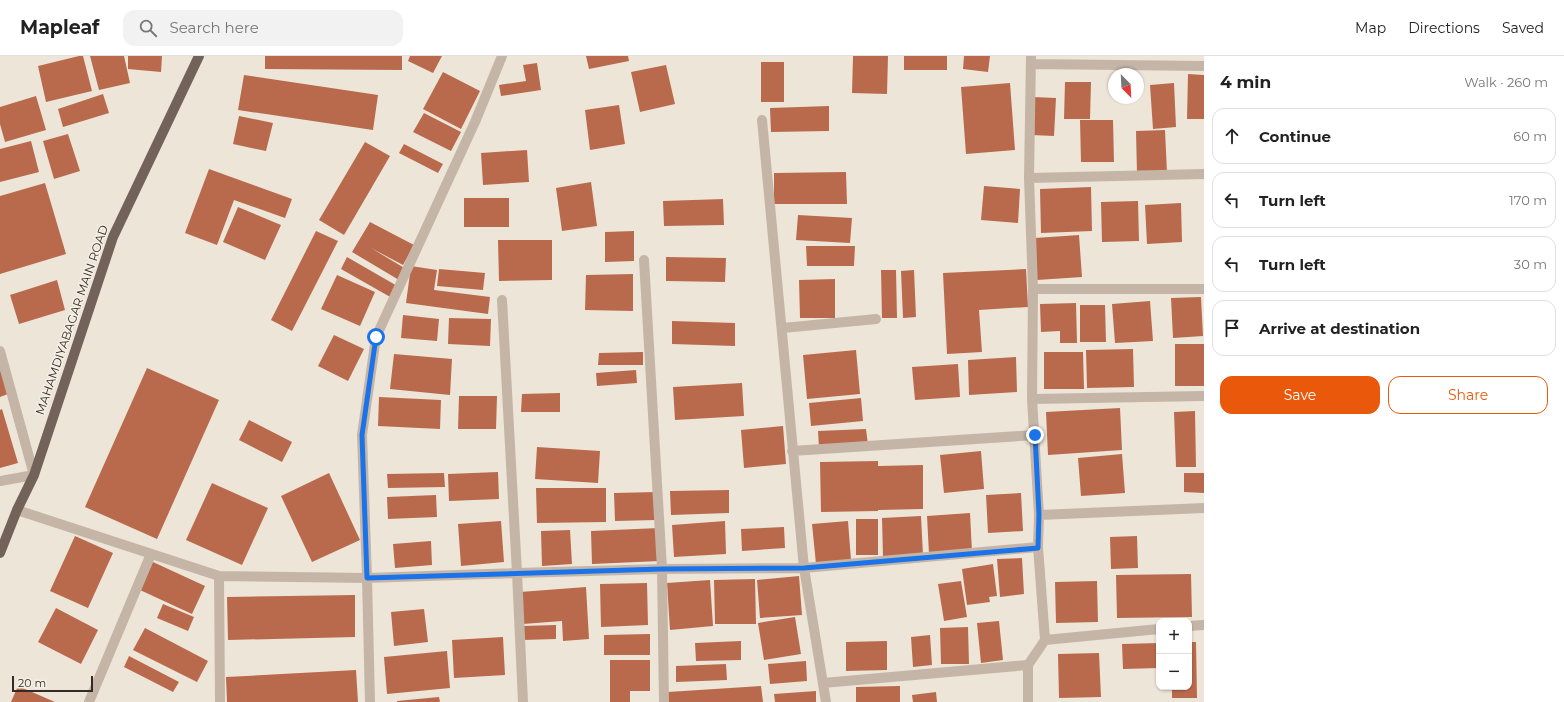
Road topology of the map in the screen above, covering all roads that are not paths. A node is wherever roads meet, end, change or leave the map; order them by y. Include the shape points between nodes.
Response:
1 (199, 56) edge
2 (502, 56) edge
3 (1031, 60) edge
4 (1204, 66) edge
5 (762, 120) dead end
6 (1204, 174) edge
7 (1029, 178) junction
8 (644, 260) dead end
9 (1033, 289) junction
10 (1204, 289) edge
11 (502, 300) dead end
12 (876, 319) dead end
13 (783, 328) junction
14 (0, 351) edge
15 (1204, 396) edge
16 (1032, 399) junction
17 (1035, 435) junction
18 (792, 451) junction
19 (34, 474) junction
20 (0, 481) edge
21 (1204, 508) edge
22 (17, 510) junction
23 (1039, 514) junction
24 (1038, 548) junction
25 (0, 553) edge
26 (151, 554) junction
27 (804, 568) junction
28 (662, 569) junction
29 (516, 574) junction
30 (219, 576) junction
31 (367, 578) junction
32 (1204, 624) edge
33 (1192, 626) edge
34 (1156, 629) edge
35 (1045, 640) junction
36 (1028, 665) junction
37 (823, 683) junction
38 (89, 702) edge
39 (220, 702) edge
40 (370, 702) edge
41 (523, 702) edge
42 (664, 702) edge
43 (826, 702) edge
44 (1028, 702) edge

1 - 19 main road, MAHAMDIYABAGAR MAIN ROAD via 112,237
2 - 31 street via 376,337 362,435
3 - 4 street
3 - 7 street
5 - 13 street
6 - 7 street
7 - 9 street
8 - 28 street
9 - 10 street
9 - 16 street
11 - 29 street
12 - 13 street
13 - 18 street
14 - 19 street
15 - 16 street
16 - 17 street
17 - 18 street
17 - 23 street
18 - 27 street
19 - 20 street
19 - 22 main road, MAHAMDIYABAGAR MAIN ROAD
21 - 23 street
22 - 25 main road, MAHAMDIYABAGAR MAIN ROAD
22 - 26 street
23 - 24 street
24 - 27 street
24 - 35 street
26 - 30 street
26 - 38 street
27 - 28 street
27 - 37 street
28 - 29 street
28 - 42 street
29 - 31 street
29 - 41 street
30 - 31 street
30 - 39 street
31 - 40 street
32 - 33 street
34 - 35 street
35 - 36 street
36 - 37 street
36 - 44 street
37 - 43 street

